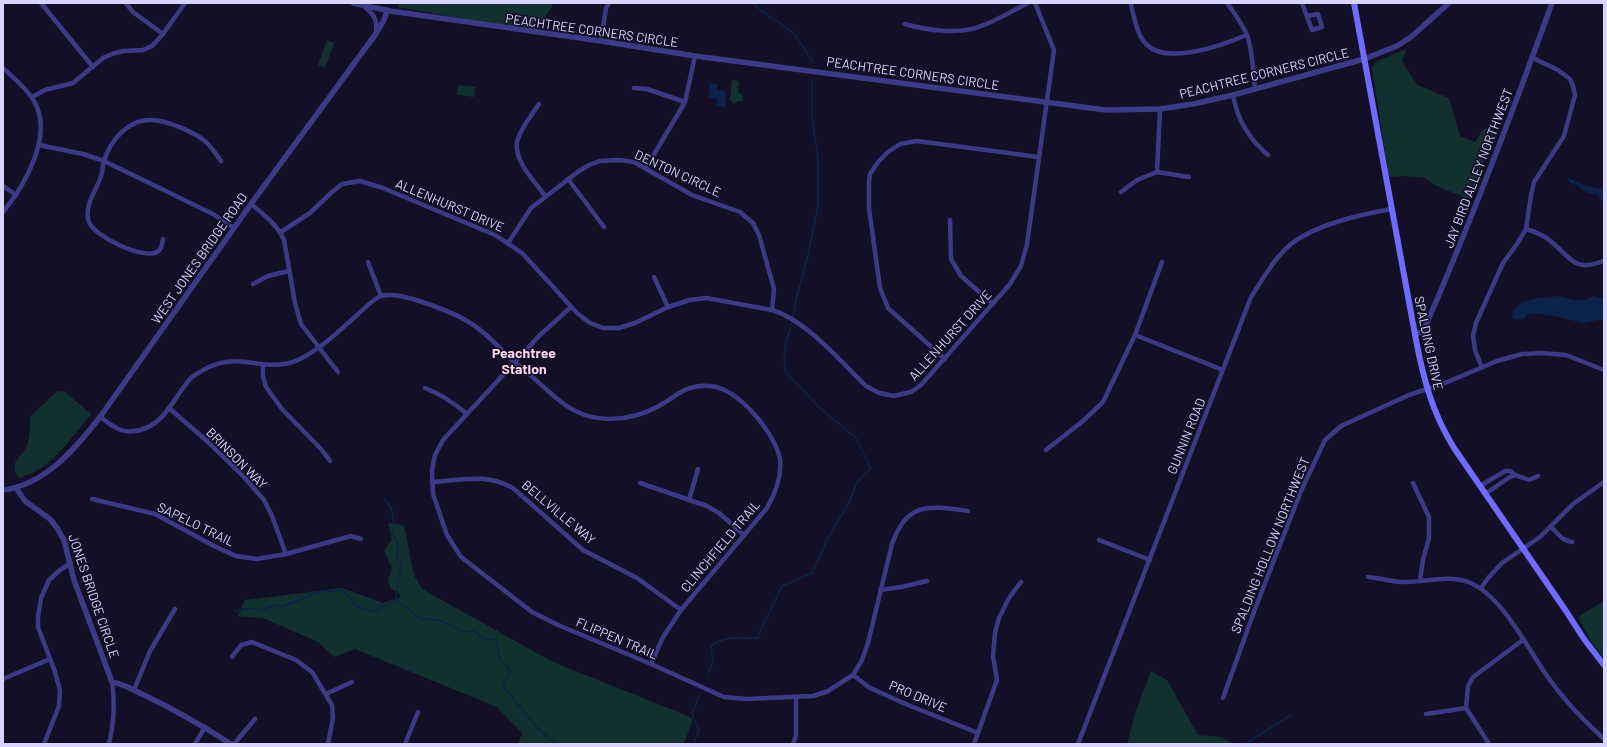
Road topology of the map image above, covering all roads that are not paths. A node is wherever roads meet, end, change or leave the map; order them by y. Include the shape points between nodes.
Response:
1 (41, 3) edge
2 (126, 3) edge
3 (186, 3) edge
4 (353, 3) edge
5 (609, 3) edge
6 (1028, 3) edge
7 (1035, 3) edge
8 (1131, 3) edge
9 (1226, 3) edge
10 (1302, 3) edge
11 (1354, 3) edge
12 (1449, 3) edge
13 (1552, 3) edge
14 (364, 6) junction
15 (387, 10) junction
16 (1307, 16) dead end
17 (905, 24) dead end
18 (163, 34) junction
19 (375, 35) junction
20 (1246, 35) junction
21 (601, 41) junction
22 (695, 56) junction
23 (1533, 58) junction
24 (1364, 59) junction
25 (93, 67) junction
26 (3, 68) edge
27 (634, 88) dead end
28 (1255, 89) junction
29 (1232, 95) junction
30 (32, 97) junction
31 (685, 102) junction
32 (1047, 102) junction
33 (540, 104) dead end
34 (1160, 109) junction
35 (39, 144) junction
36 (1268, 155) dead end
37 (1038, 157) junction
38 (104, 161) junction
39 (221, 161) dead end
40 (646, 168) junction
41 (1157, 172) junction
42 (1189, 177) dead end
43 (568, 180) junction
44 (3, 186) edge
45 (1121, 192) dead end
46 (16, 195) junction
47 (545, 196) junction
48 (250, 204) junction
49 (1391, 209) junction
50 (3, 212) edge
51 (950, 220) dead end
52 (604, 227) dead end
53 (234, 228) junction
54 (1526, 229) junction
55 (281, 232) junction
56 (163, 239) dead end
57 (508, 243) junction
58 (1603, 261) dead end
59 (368, 262) dead end
60 (1162, 262) dead end
61 (289, 271) junction
62 (654, 277) dead end
63 (253, 284) dead end
64 (381, 296) junction
65 (993, 304) junction
66 (571, 307) junction
67 (668, 307) junction
68 (772, 310) junction
69 (1415, 334) junction
70 (1135, 335) junction
71 (319, 348) junction
72 (945, 358) junction
73 (514, 362) junction
74 (263, 365) junction
75 (1482, 368) junction
76 (1223, 370) junction
77 (1604, 370) edge
78 (338, 372) dead end
79 (425, 388) dead end
80 (1427, 389) junction
81 (169, 408) junction
82 (467, 414) junction
83 (100, 417) junction
84 (1046, 450) dead end
85 (330, 461) dead end
86 (698, 469) dead end
87 (1515, 475) junction
88 (1538, 476) dead end
89 (432, 482) junction
90 (1604, 482) edge
91 (640, 483) dead end
92 (1413, 483) dead end
93 (1480, 486) junction
94 (16, 488) junction
95 (3, 490) edge
96 (1485, 494) junction
97 (92, 499) dead end
98 (689, 500) junction
99 (968, 511) dead end
100 (1550, 527) junction
101 (744, 535) junction
102 (361, 539) dead end
103 (1100, 540) dead end
104 (1572, 542) dead end
105 (1523, 549) junction
106 (286, 554) junction
107 (1150, 560) junction
108 (71, 563) junction
109 (1368, 577) dead end
110 (927, 581) dead end
111 (1420, 581) junction
112 (1021, 582) dead end
113 (1481, 588) junction
114 (880, 590) junction
115 (175, 609) dead end
116 (681, 610) junction
117 (1523, 640) junction
118 (232, 657) dead end
119 (50, 659) junction
120 (651, 664) junction
121 (1604, 665) edge
122 (853, 675) junction
123 (3, 679) edge
124 (112, 682) junction
125 (352, 682) dead end
126 (134, 690) junction
127 (326, 694) junction
128 (796, 697) junction
129 (1223, 698) dead end
130 (1466, 708) junction
131 (418, 712) dead end
132 (1426, 714) dead end
133 (255, 719) dead end
134 (205, 727) junction
135 (978, 733) junction
136 (1604, 739) edge
137 (44, 744) edge
138 (109, 744) edge
139 (195, 744) edge
140 (231, 744) edge
141 (234, 744) edge
142 (328, 744) edge
143 (405, 744) edge
144 (793, 744) edge
145 (974, 744) edge
146 (1078, 744) edge
147 (1489, 744) edge

1 - 25 street
2 - 18 street via 133,12
3 - 18 street
4 - 14 street, PEACHTREE CORNERS CIRCLE
5 - 21 street
6 - 17 street via 984,25 967,30 948,31
7 - 32 street, ALLENHURST DRIVE via 1054,50
8 - 20 street via 1138,32 1147,45 1158,52 1176,54 1212,48
9 - 20 street via 1238,18
10 - 16 street
11 - 24 main road, SPALDING DRIVE
12 - 24 street, PEACHTREE CORNERS CIRCLE via 1411,37 1397,46
13 - 23 street, JAY BIRD ALLEY NORTHWEST
14 - 15 street, PEACHTREE CORNERS CIRCLE
14 - 19 street via 375,18
15 - 19 street, WEST JONES BRIDGE ROAD
15 - 21 street, PEACHTREE CORNERS CIRCLE
18 - 25 street via 152,46 143,50 112,54
19 - 48 street, WEST JONES BRIDGE ROAD
20 - 28 street
21 - 22 street, PEACHTREE CORNERS CIRCLE
22 - 31 street
22 - 32 street, PEACHTREE CORNERS CIRCLE
23 - 54 street via 1570,79 1575,95 1564,136 1534,182
23 - 69 street, JAY BIRD ALLEY NORTHWEST via 1451,268 1423,332
24 - 28 street, PEACHTREE CORNERS CIRCLE
24 - 49 main road, SPALDING DRIVE
25 - 30 street via 73,83 45,90
26 - 30 street
27 - 31 street via 647,89
28 - 29 street, PEACHTREE CORNERS CIRCLE
29 - 34 street, PEACHTREE CORNERS CIRCLE
29 - 36 street via 1243,126
30 - 35 street via 42,121
31 - 40 street
32 - 34 street, PEACHTREE CORNERS CIRCLE via 1106,110
32 - 37 street, ALLENHURST DRIVE
33 - 47 street via 522,131 517,142 517,153 520,162
34 - 41 street
35 - 38 street
35 - 46 street
37 - 65 street, ALLENHURST DRIVE via 1027,244 1021,266
37 - 72 street via 917,141 900,144 888,152 870,174 869,208 880,288 888,308
38 - 39 street via 119,134 144,119 168,122 192,134 207,143
38 - 53 street via 213,214
38 - 56 street via 102,175 87,215 92,228 120,245 152,254 162,247
40 - 43 street, DENTON CIRCLE via 634,162 600,161 589,165
40 - 68 street, DENTON CIRCLE via 692,194 740,212 753,223 759,235 774,289
41 - 42 street
41 - 45 street via 1137,180
43 - 47 street, DENTON CIRCLE
43 - 52 street
44 - 46 street
46 - 50 street
47 - 57 street, DENTON CIRCLE via 531,208
48 - 53 street, WEST JONES BRIDGE ROAD
48 - 55 street
49 - 69 main road, SPALDING DRIVE
49 - 76 street, GUNNIN ROAD via 1346,220 1309,233 1290,245 1270,267 1251,297
51 - 65 street via 951,259 961,276
53 - 83 street, WEST JONES BRIDGE ROAD
54 - 58 street via 1554,243 1577,264 1593,265
54 - 75 street via 1503,262 1476,323 1473,336
55 - 57 street, ALLENHURST DRIVE via 310,213 342,184 360,181 415,201
55 - 61 street
57 - 66 street, ALLENHURST DRIVE via 526,258
59 - 64 street
60 - 70 street
61 - 63 street via 268,276
61 - 71 street via 301,324
62 - 67 street
64 - 71 street
64 - 73 street, CLINCHFIELD TRAIL via 399,295 446,311 473,324
65 - 72 street, ALLENHURST DRIVE
66 - 67 street, ALLENHURST DRIVE via 590,323 603,328 619,328 635,323
66 - 73 street, FLIPPEN TRAIL
67 - 68 street, ALLENHURST DRIVE via 706,298
68 - 72 street, ALLENHURST DRIVE via 801,325 866,386 879,393 894,396 912,392
69 - 80 main road, SPALDING DRIVE
70 - 76 street
70 - 84 street via 1103,402
71 - 74 street via 293,362
71 - 78 street
73 - 82 street, FLIPPEN TRAIL
73 - 101 street, CLINCHFIELD TRAIL via 566,406 588,416 609,419 644,414 694,386 712,386 727,391 739,399 768,431 780,460 776,493
74 - 81 street via 237,360 211,366 191,378
74 - 85 street via 266,387
75 - 77 street, SPALDING HOLLOW NORTHWEST via 1510,357 1542,353 1566,355
75 - 80 street, SPALDING HOLLOW NORTHWEST
76 - 107 street, GUNNIN ROAD
79 - 82 street
80 - 93 main road, SPALDING DRIVE via 1441,427
80 - 129 street, SPALDING HOLLOW NORTHWEST via 1341,426 1325,440 1301,490
81 - 83 street via 152,425 135,432 114,427
81 - 106 street, BRINSON WAY via 208,442 264,500
82 - 89 street, FLIPPEN TRAIL via 443,440 434,455
83 - 94 street, WEST JONES BRIDGE ROAD via 63,459 43,474
86 - 98 street
87 - 88 street via 1529,480
87 - 93 street via 1505,471
87 - 96 street
89 - 116 street, BELLVILLE WAY via 484,478 513,488 583,550 637,578
89 - 120 street, FLIPPEN TRAIL via 433,494 447,535 461,556 532,612
90 - 100 street via 1573,504
91 - 98 street
92 - 111 street via 1429,517 1429,538
93 - 96 main road, SPALDING DRIVE
94 - 95 street, WEST JONES BRIDGE ROAD
94 - 108 street, JONES BRIDGE CIRCLE via 25,500 57,528 64,540
96 - 105 main road, SPALDING DRIVE
97 - 106 street, SAPELO TRAIL via 155,514 236,556 257,559
98 - 101 street via 719,513
99 - 114 street, FLIPPEN TRAIL via 925,507 905,520 897,530
100 - 104 street via 1563,539
100 - 105 street
101 - 116 street, CLINCHFIELD TRAIL
102 - 106 street, SAPELO TRAIL via 351,536
103 - 107 street
105 - 113 street via 1502,563
105 - 121 main road, SPALDING DRIVE
107 - 146 street, GUNNIN ROAD
108 - 119 street via 49,580 41,598 38,628
108 - 124 street, JONES BRIDGE CIRCLE via 85,612
109 - 111 street via 1401,582
110 - 114 street
111 - 113 street via 1449,579 1466,581
112 - 135 street via 999,618 993,656 997,680
113 - 117 street
114 - 122 street, FLIPPEN TRAIL via 868,643
115 - 126 street via 150,651
116 - 120 street, CLINCHFIELD TRAIL via 663,637
117 - 130 street via 1473,677 1468,686
117 - 136 street via 1576,713
118 - 127 street via 241,645 252,642 296,660 312,672
119 - 123 street
119 - 137 street via 60,690 59,706
120 - 128 street, FLIPPEN TRAIL via 724,697
122 - 128 street, FLIPPEN TRAIL via 828,691 813,696
122 - 135 street, PRO DRIVE via 870,688
124 - 126 street
124 - 138 street via 114,725
125 - 127 street
126 - 134 street
127 - 142 street via 332,705 333,718
128 - 144 street via 796,736
130 - 132 street
130 - 147 street
131 - 143 street
133 - 141 street
134 - 139 street
134 - 140 street
135 - 145 street

